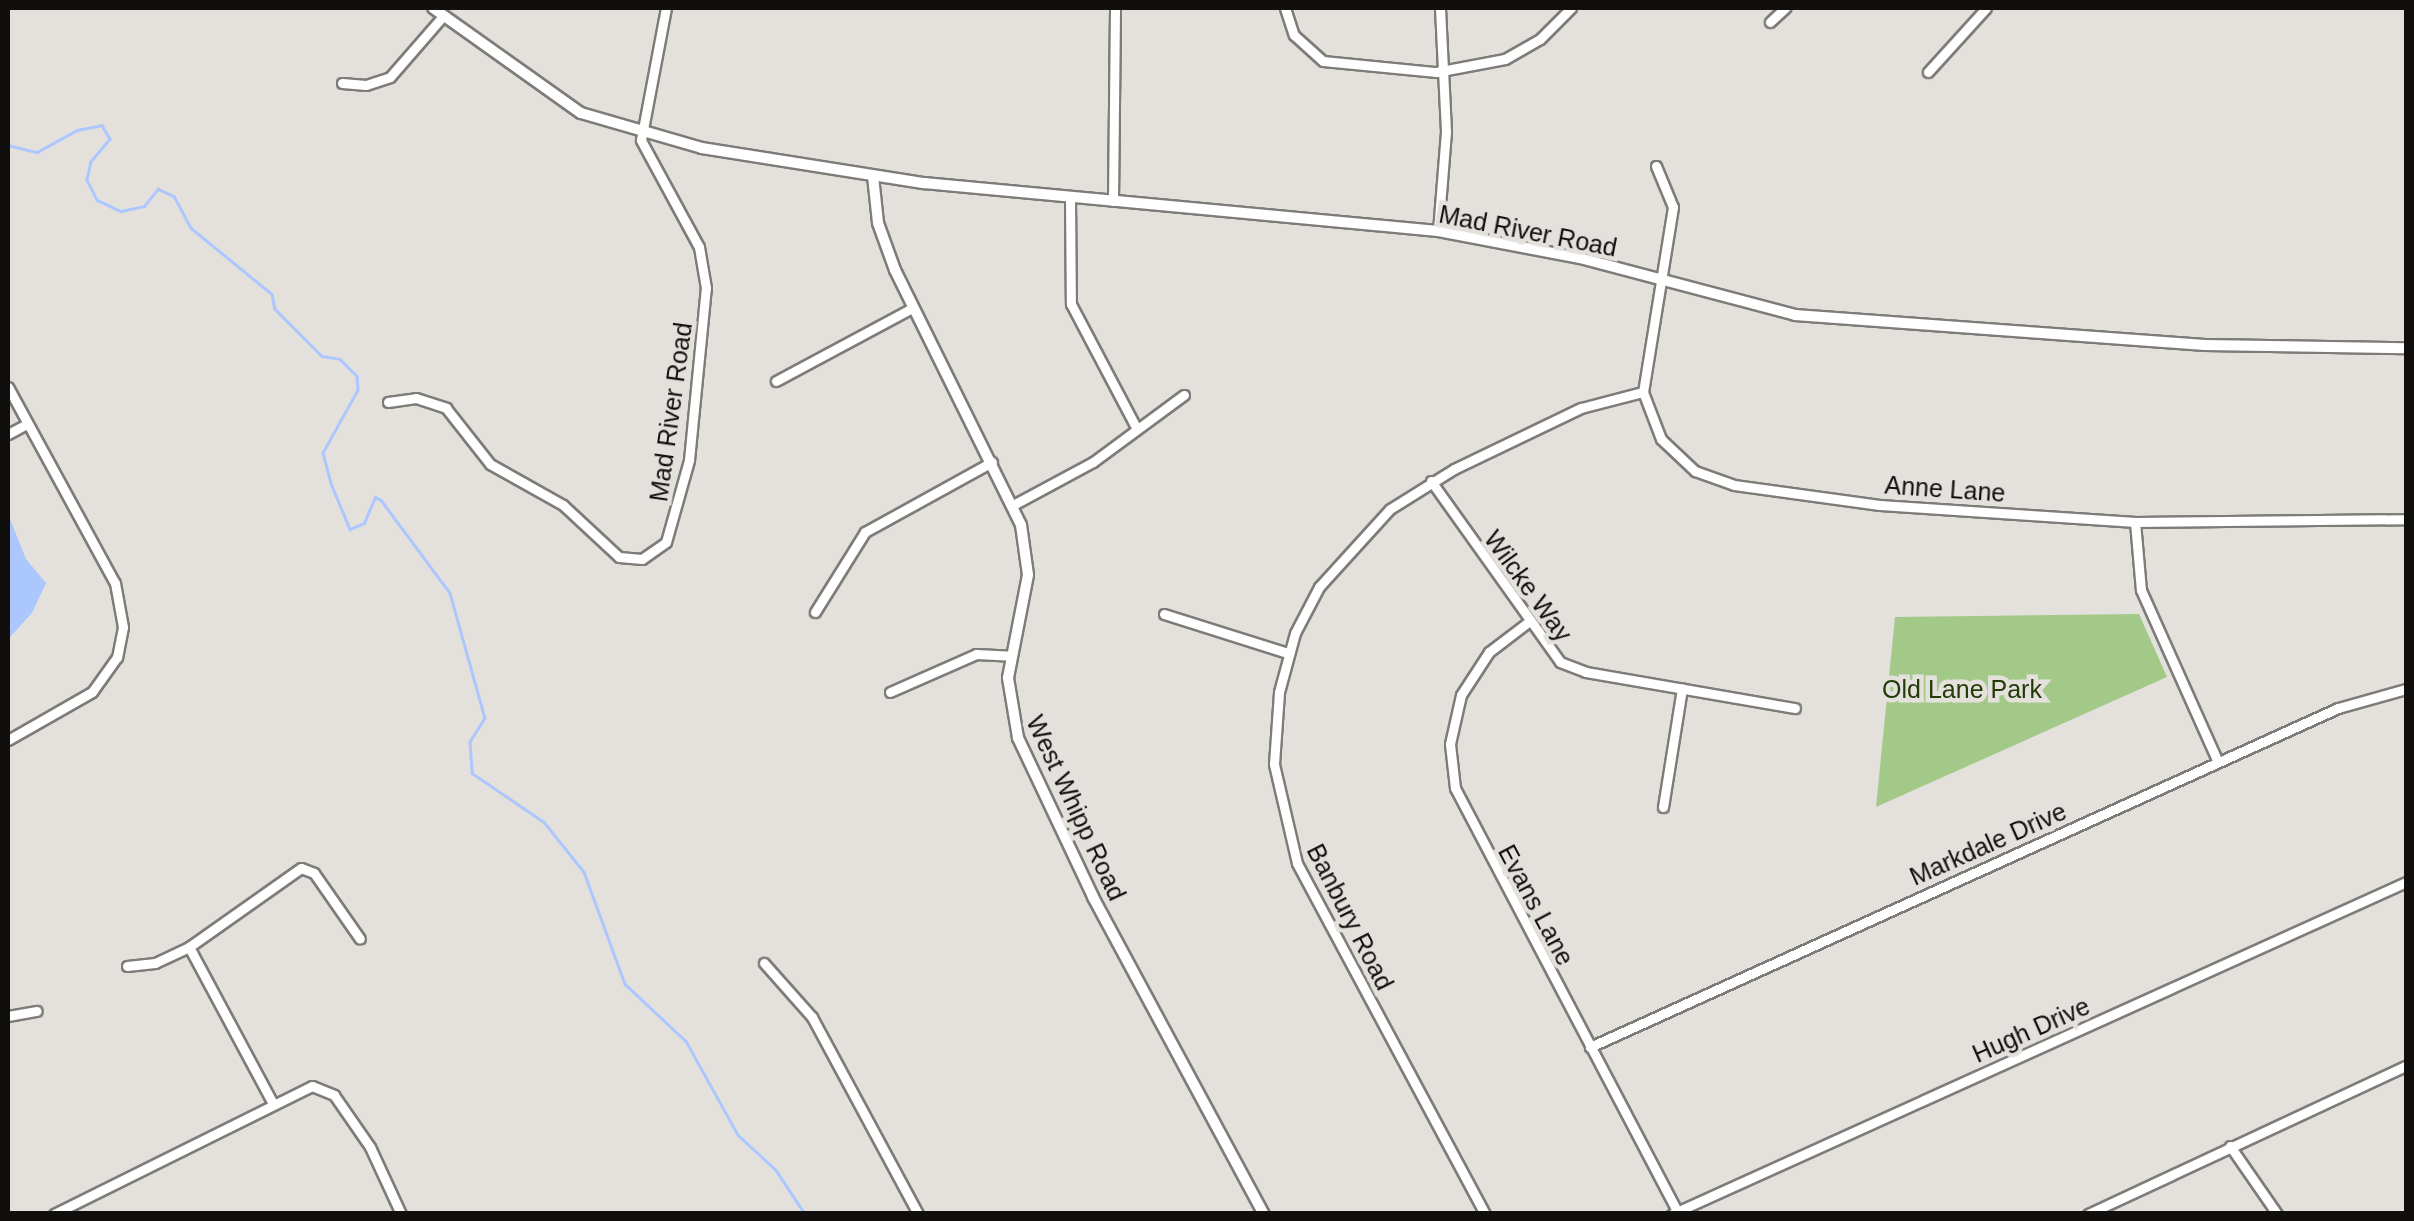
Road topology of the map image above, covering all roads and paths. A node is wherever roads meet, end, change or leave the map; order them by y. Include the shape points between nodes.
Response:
1 (666, 8) edge
2 (1115, 8) edge
3 (1285, 8) edge
4 (1440, 8) edge
5 (1571, 8) edge
6 (1785, 8) edge
7 (1986, 8) edge
8 (438, 12) edge
9 (1770, 22) dead end
10 (1444, 72) junction
11 (1928, 72) dead end
12 (342, 83) dead end
13 (641, 135) junction
14 (1656, 166) dead end
15 (873, 176) junction
16 (1070, 199) junction
17 (1113, 201) junction
18 (1438, 232) junction
19 (1659, 280) junction
20 (912, 308) junction
21 (2406, 348) edge
22 (776, 381) dead end
23 (8, 387) edge
24 (1643, 392) junction
25 (1184, 395) dead end
26 (388, 402) dead end
27 (27, 424) junction
28 (1138, 429) junction
29 (8, 434) edge
30 (992, 462) junction
31 (1432, 481) junction
32 (1013, 504) junction
33 (2406, 519) edge
34 (2135, 522) junction
35 (815, 612) dead end
36 (1164, 614) dead end
37 (1526, 623) junction
38 (1288, 653) junction
39 (1011, 656) junction
40 (2406, 688) edge
41 (1682, 690) junction
42 (890, 692) dead end
43 (1795, 708) dead end
44 (8, 740) edge
45 (2218, 762) junction
46 (1663, 807) dead end
47 (2406, 882) edge
48 (360, 939) dead end
49 (189, 946) junction
50 (764, 962) dead end
51 (127, 966) dead end
52 (38, 1011) dead end
53 (8, 1016) edge
54 (1590, 1047) junction
55 (2406, 1066) edge
56 (272, 1102) junction
57 (2230, 1146) junction
58 (82, 1200) junction
59 (1675, 1212) edge
60 (54, 1214) edge
61 (90, 1214) edge
62 (401, 1214) edge
63 (918, 1214) edge
64 (1264, 1214) edge
65 (1486, 1214) edge
66 (2088, 1214) edge
67 (2277, 1214) edge

1 - 13 street
2 - 17 street
3 - 10 street via 1294,35 1323,61
4 - 10 street
5 - 10 street via 1516,54
6 - 9 street
7 - 11 street
8 - 12 street via 390,77
8 - 13 street, Mad River Road via 563,104
10 - 18 street
13 - 15 street, Mad River Road
13 - 26 street, Mad River Road via 699,247 706,288 683,497 659,550 642,560 619,557 564,505 490,464 446,408 426,399
14 - 19 street via 1672,207
15 - 16 street, Mad River Road
15 - 20 street, West Whipp Road via 878,224
16 - 17 street, Mad River Road
16 - 28 street via 1070,304
17 - 18 street, Mad River Road
18 - 19 street, Mad River Road
19 - 21 street, Mad River Road via 1752,306 1834,319 2205,345
19 - 24 street
20 - 22 street
20 - 30 street, West Whipp Road
23 - 27 street
24 - 31 street, Banbury Road via 1581,408
24 - 34 street, Anne Lane via 1654,426 1676,456 1734,484 1880,505
25 - 28 street
27 - 29 street
27 - 44 street via 115,583 123,627 110,671 92,692
28 - 32 street
30 - 32 street, West Whipp Road
30 - 35 street via 865,532
31 - 37 street, Wilcke Way
31 - 38 street, Banbury Road via 1350,545 1319,587
32 - 39 street, West Whipp Road via 1028,575
33 - 34 street, Anne Lane
34 - 45 street via 2140,590
36 - 38 street
37 - 41 street, Wilcke Way via 1570,668
37 - 54 street, Evans Lane via 1489,652 1461,695 1451,765 1462,808
38 - 65 street, Banbury Road via 1274,764 1297,862
39 - 42 street via 976,654
39 - 64 street, West Whipp Road via 1010,712 1034,778
40 - 45 street, Markdale Drive via 2338,708
41 - 43 street, Wilcke Way
41 - 46 street
45 - 54 street, Markdale Drive
47 - 59 street, Hugh Drive
48 - 49 street via 314,873 300,868
49 - 51 street via 155,963
49 - 56 street
50 - 63 street via 812,1017
52 - 53 street
54 - 59 street, Evans Lane
55 - 57 street
56 - 58 street
56 - 62 street via 312,1086 334,1095 370,1147
57 - 66 street
57 - 67 street
58 - 60 street
58 - 61 street

